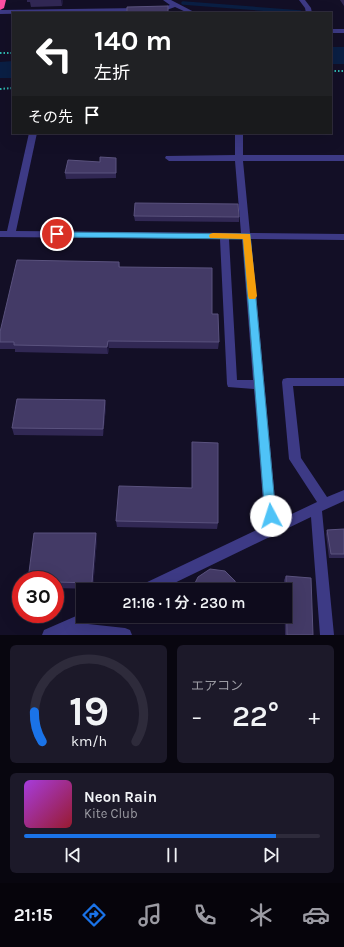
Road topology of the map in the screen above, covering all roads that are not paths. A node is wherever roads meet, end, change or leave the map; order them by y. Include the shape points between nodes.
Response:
1 (2, 0) edge
2 (166, 0) edge
3 (302, 0) edge
4 (175, 4) junction
5 (0, 8) edge
6 (0, 12) edge
7 (191, 12) edge
8 (309, 12) edge
9 (332, 31) edge
10 (344, 31) edge
11 (33, 134) edge
12 (239, 134) edge
13 (240, 157) junction
14 (169, 158) dead end
15 (344, 158) edge
16 (0, 234) edge
17 (11, 234) junction
18 (224, 236) junction
19 (247, 236) junction
20 (344, 237) edge
21 (344, 382) edge
22 (260, 385) junction
23 (344, 496) edge
24 (320, 507) junction
25 (272, 530) junction
26 (161, 583) edge
27 (78, 623) edge
28 (66, 629) junction
29 (49, 635) edge
30 (125, 635) edge
31 (327, 635) edge

1 - 5 highway
2 - 4 street
3 - 8 street
4 - 6 street via 164,9
4 - 7 street
9 - 10 street
11 - 17 street
12 - 13 street
13 - 14 street
13 - 15 street
13 - 19 street
16 - 17 street
17 - 18 street
18 - 19 street
18 - 22 street via 232,384
19 - 20 street
19 - 22 street
21 - 24 street via 287,382 295,459
22 - 25 street
23 - 24 street
24 - 25 street
24 - 31 street
25 - 26 street
27 - 28 street
28 - 29 street
28 - 30 street

